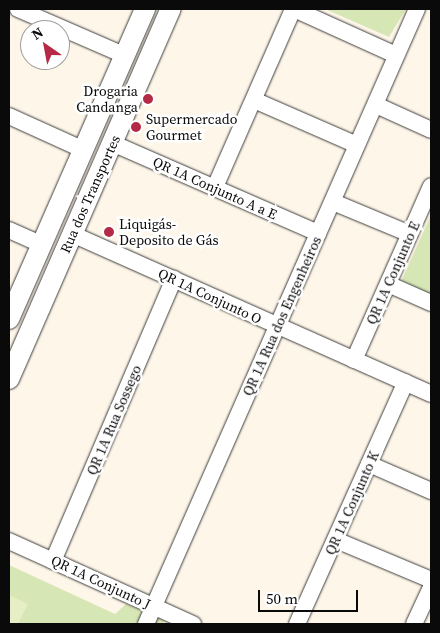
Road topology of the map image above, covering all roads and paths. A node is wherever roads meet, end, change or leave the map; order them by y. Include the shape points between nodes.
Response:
1 (18, 9) edge
2 (145, 9) edge
3 (171, 9) edge
4 (294, 9) edge
5 (417, 9) edge
6 (136, 27) junction
7 (159, 36) junction
8 (124, 55) junction
9 (396, 55) junction
10 (254, 100) junction
11 (376, 105) junction
12 (9, 116) edge
13 (431, 130) edge
14 (112, 143) junction
15 (357, 145) junction
16 (84, 150) junction
17 (431, 186) edge
18 (215, 187) junction
19 (333, 202) junction
20 (9, 230) edge
21 (318, 233) junction
22 (72, 234) junction
23 (410, 234) junction
24 (42, 245) junction
25 (174, 279) junction
26 (388, 284) junction
27 (431, 303) edge
28 (9, 319) edge
29 (277, 327) junction
30 (354, 360) junction
31 (9, 379) edge
32 (406, 382) junction
33 (431, 394) edge
34 (369, 464) junction
35 (431, 491) edge
36 (336, 540) junction
37 (9, 541) edge
38 (54, 561) junction
39 (431, 580) edge
40 (431, 588) edge
41 (154, 607) junction
42 (146, 624) edge
43 (193, 624) edge
44 (297, 624) edge
45 (414, 624) edge

1 - 8 street
2 - 6 street, Rua dos Transportes
3 - 7 street, Rua dos Transportes
4 - 9 street
4 - 10 street
5 - 9 street, QR 1A Rua dos Engenheiros
6 - 7 street
6 - 8 street, Rua dos Transportes
7 - 14 street, Rua dos Transportes
8 - 16 street, Rua dos Transportes
9 - 11 street, QR 1A Rua dos Engenheiros
10 - 15 street
10 - 18 street
11 - 13 street
11 - 15 street, QR 1A Rua dos Engenheiros
12 - 16 street
14 - 18 street, QR 1A Conjunto A a E
14 - 22 street, Rua dos Transportes
15 - 19 street, QR 1A Rua dos Engenheiros
16 - 24 street, Rua dos Transportes
17 - 23 street, QR 1A Conjunto E
18 - 21 street, QR 1A Conjunto A a E
19 - 21 street, QR 1A Rua dos Engenheiros
19 - 23 street
20 - 24 street
21 - 29 street, QR 1A Rua dos Engenheiros
22 - 25 street, QR 1A Conjunto O
22 - 31 street, Rua dos Transportes
23 - 26 street, QR 1A Conjunto E
24 - 28 street, Rua dos Transportes
25 - 29 street, QR 1A Conjunto O
25 - 38 street, QR 1A Rua Sossego
26 - 27 street
26 - 30 street, QR 1A Conjunto E
29 - 30 street, QR 1A Conjunto O
29 - 41 street, QR 1A Rua dos Engenheiros
30 - 32 street, QR 1A Conjunto O
32 - 33 street, QR 1A Conjunto O
32 - 34 street, QR 1A Conjunto K
34 - 35 street
34 - 36 street, QR 1A Conjunto K
36 - 39 street
36 - 44 street, QR 1A Conjunto K
37 - 38 street, QR 1A Conjunto J
38 - 41 street, QR 1A Conjunto J
40 - 45 street
41 - 42 street, QR 1A Rua dos Engenheiros
41 - 43 street, QR 1A Conjunto J

